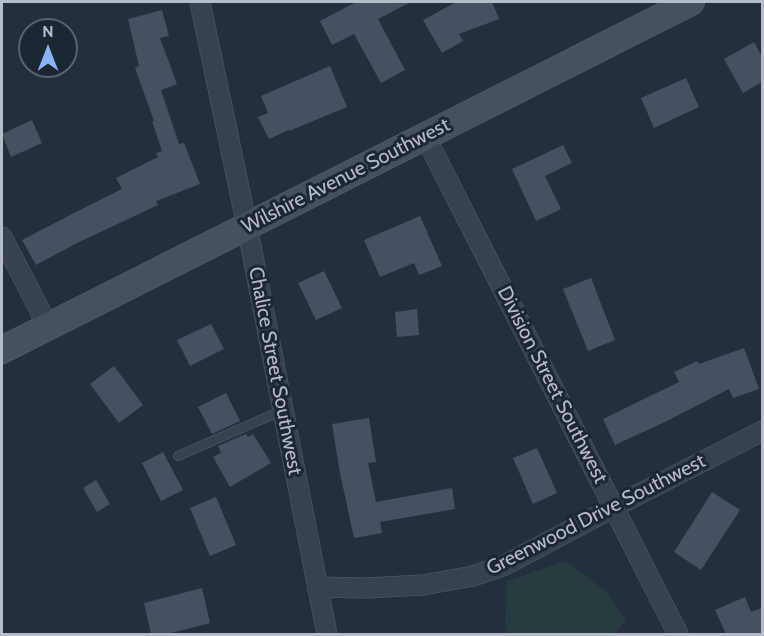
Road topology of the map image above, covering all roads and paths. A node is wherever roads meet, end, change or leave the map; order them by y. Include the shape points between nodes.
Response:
1 (200, 2) edge
2 (691, 2) edge
3 (425, 136) junction
4 (247, 226) junction
5 (2, 237) edge
6 (48, 326) junction
7 (2, 350) edge
8 (283, 410) junction
9 (762, 430) edge
10 (178, 456) dead end
11 (614, 507) junction
12 (317, 587) junction
13 (327, 634) edge
14 (678, 634) edge

1 - 4 street, Chalice Street Southwest
2 - 3 street, Wilshire Avenue Southwest
3 - 4 street, Wilshire Avenue Southwest
3 - 11 street, Division Street Southwest
4 - 6 street, Wilshire Avenue Southwest
4 - 8 street, Chalice Street Southwest
5 - 6 street
6 - 7 street, Wilshire Avenue Southwest
8 - 10 lane
8 - 12 street, Chalice Street Southwest
9 - 11 street, Greenwood Drive Southwest
11 - 12 street, Greenwood Drive Southwest via 504,565 473,576 423,585
11 - 14 street, Division Street Southwest
12 - 13 street, Chalice Street Southwest

